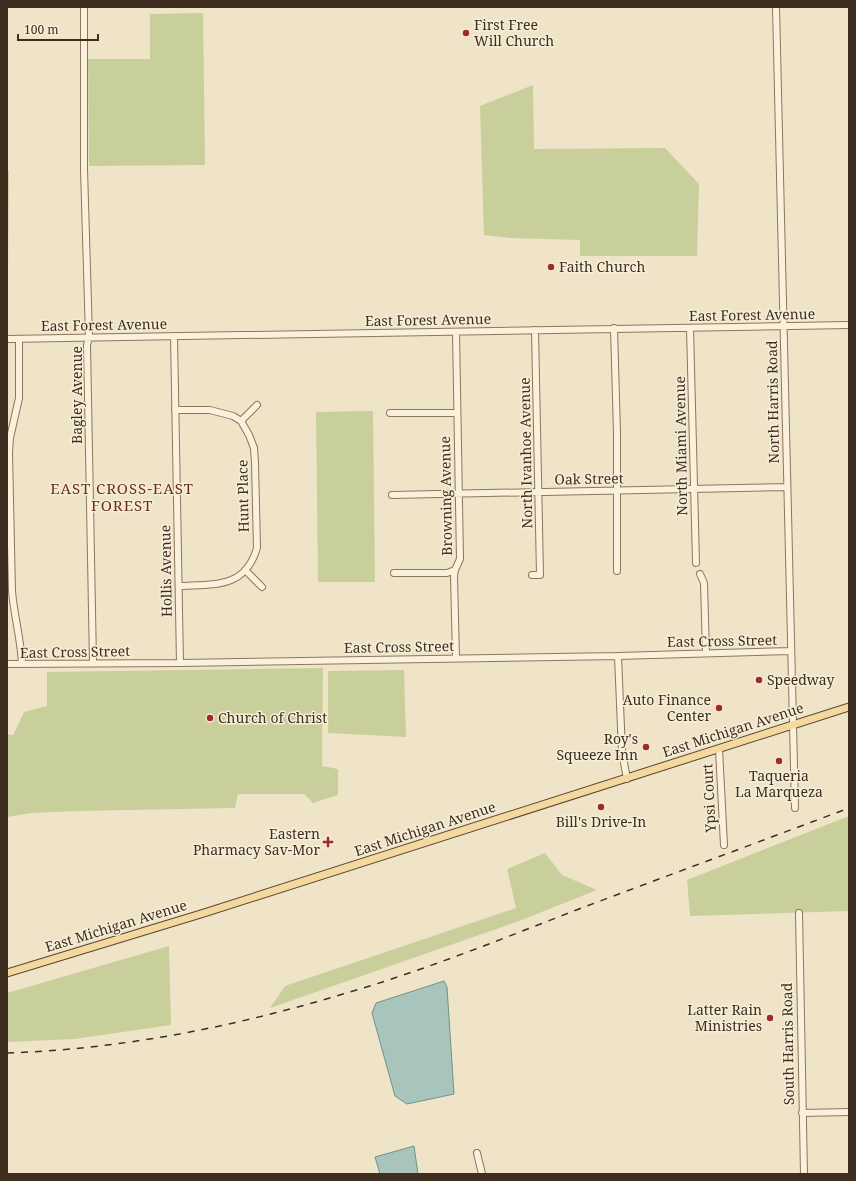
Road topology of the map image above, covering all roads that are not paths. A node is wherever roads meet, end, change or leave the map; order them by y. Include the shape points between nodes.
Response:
1 (84, 7) edge
2 (776, 7) edge
3 (849, 325) edge
4 (784, 326) junction
5 (614, 328) junction
6 (690, 328) junction
7 (535, 330) junction
8 (456, 332) junction
9 (174, 336) junction
10 (89, 337) junction
11 (7, 339) edge
12 (19, 339) junction
13 (257, 405) dead end
14 (175, 410) junction
15 (390, 413) dead end
16 (457, 413) junction
17 (241, 421) junction
18 (787, 487) junction
19 (694, 490) junction
20 (617, 491) junction
21 (539, 492) junction
22 (459, 494) junction
23 (392, 495) dead end
24 (696, 563) dead end
25 (455, 570) junction
26 (246, 571) junction
27 (617, 571) dead end
28 (394, 573) dead end
29 (700, 574) dead end
30 (532, 575) dead end
31 (179, 586) junction
32 (262, 587) dead end
33 (790, 651) junction
34 (706, 653) junction
35 (618, 656) junction
36 (456, 658) junction
37 (93, 663) junction
38 (180, 663) junction
39 (7, 664) edge
40 (22, 664) junction
41 (849, 707) edge
42 (793, 725) junction
43 (719, 749) junction
44 (627, 778) junction
45 (795, 808) dead end
46 (724, 845) dead end
47 (798, 912) dead end
48 (7, 973) edge
49 (849, 1112) edge
50 (802, 1113) junction
51 (477, 1153) dead end
52 (482, 1174) edge
53 (804, 1174) edge

1 - 10 street, Bagley Avenue via 84,169
2 - 4 street, North Harris Road
3 - 4 street, East Forest Avenue
4 - 6 street, East Forest Avenue
4 - 18 street, North Harris Road
5 - 6 street, East Forest Avenue
5 - 7 street, East Forest Avenue
5 - 20 street
6 - 19 street, North Miami Avenue
7 - 8 street, East Forest Avenue
7 - 21 street, North Ivanhoe Avenue
8 - 9 street, East Forest Avenue
8 - 16 street, Browning Avenue
9 - 10 street, East Forest Avenue
9 - 14 street, Hollis Avenue
10 - 12 street, East Forest Avenue
10 - 37 street, Bagley Avenue via 87,345
11 - 12 street, East Forest Avenue
12 - 40 street via 19,398 9,453 12,591
13 - 17 street
14 - 17 street via 210,410 233,416
14 - 31 street, Hollis Avenue
15 - 16 street
16 - 22 street, Browning Avenue
17 - 26 street, Hunt Place via 250,435 255,463 257,548
18 - 19 street, Oak Street
18 - 33 street, North Harris Road
19 - 20 street, Oak Street
19 - 24 street, North Miami Avenue
20 - 21 street, Oak Street
20 - 27 street
21 - 22 street, Oak Street
21 - 30 street, North Ivanhoe Avenue via 543,575
22 - 23 street, Oak Street
22 - 25 street, Browning Avenue via 460,559
25 - 28 street via 447,573
25 - 36 street, Browning Avenue
26 - 31 street via 231,581
26 - 32 street
29 - 34 street via 704,583
31 - 38 street, Hollis Avenue
33 - 34 street, East Cross Street
33 - 42 street, North Harris Road
34 - 35 street, East Cross Street
35 - 36 street, East Cross Street
35 - 44 street via 622,752
36 - 38 street, East Cross Street
37 - 38 street, East Cross Street
37 - 40 street, East Cross Street
39 - 40 street, East Cross Street
41 - 42 main road, East Michigan Avenue
42 - 43 main road, East Michigan Avenue
42 - 45 street
43 - 44 main road, East Michigan Avenue
43 - 46 street, Ypsi Court
44 - 48 main road, East Michigan Avenue
47 - 50 street, South Harris Road
49 - 50 street
50 - 53 street, South Harris Road
51 - 52 street

